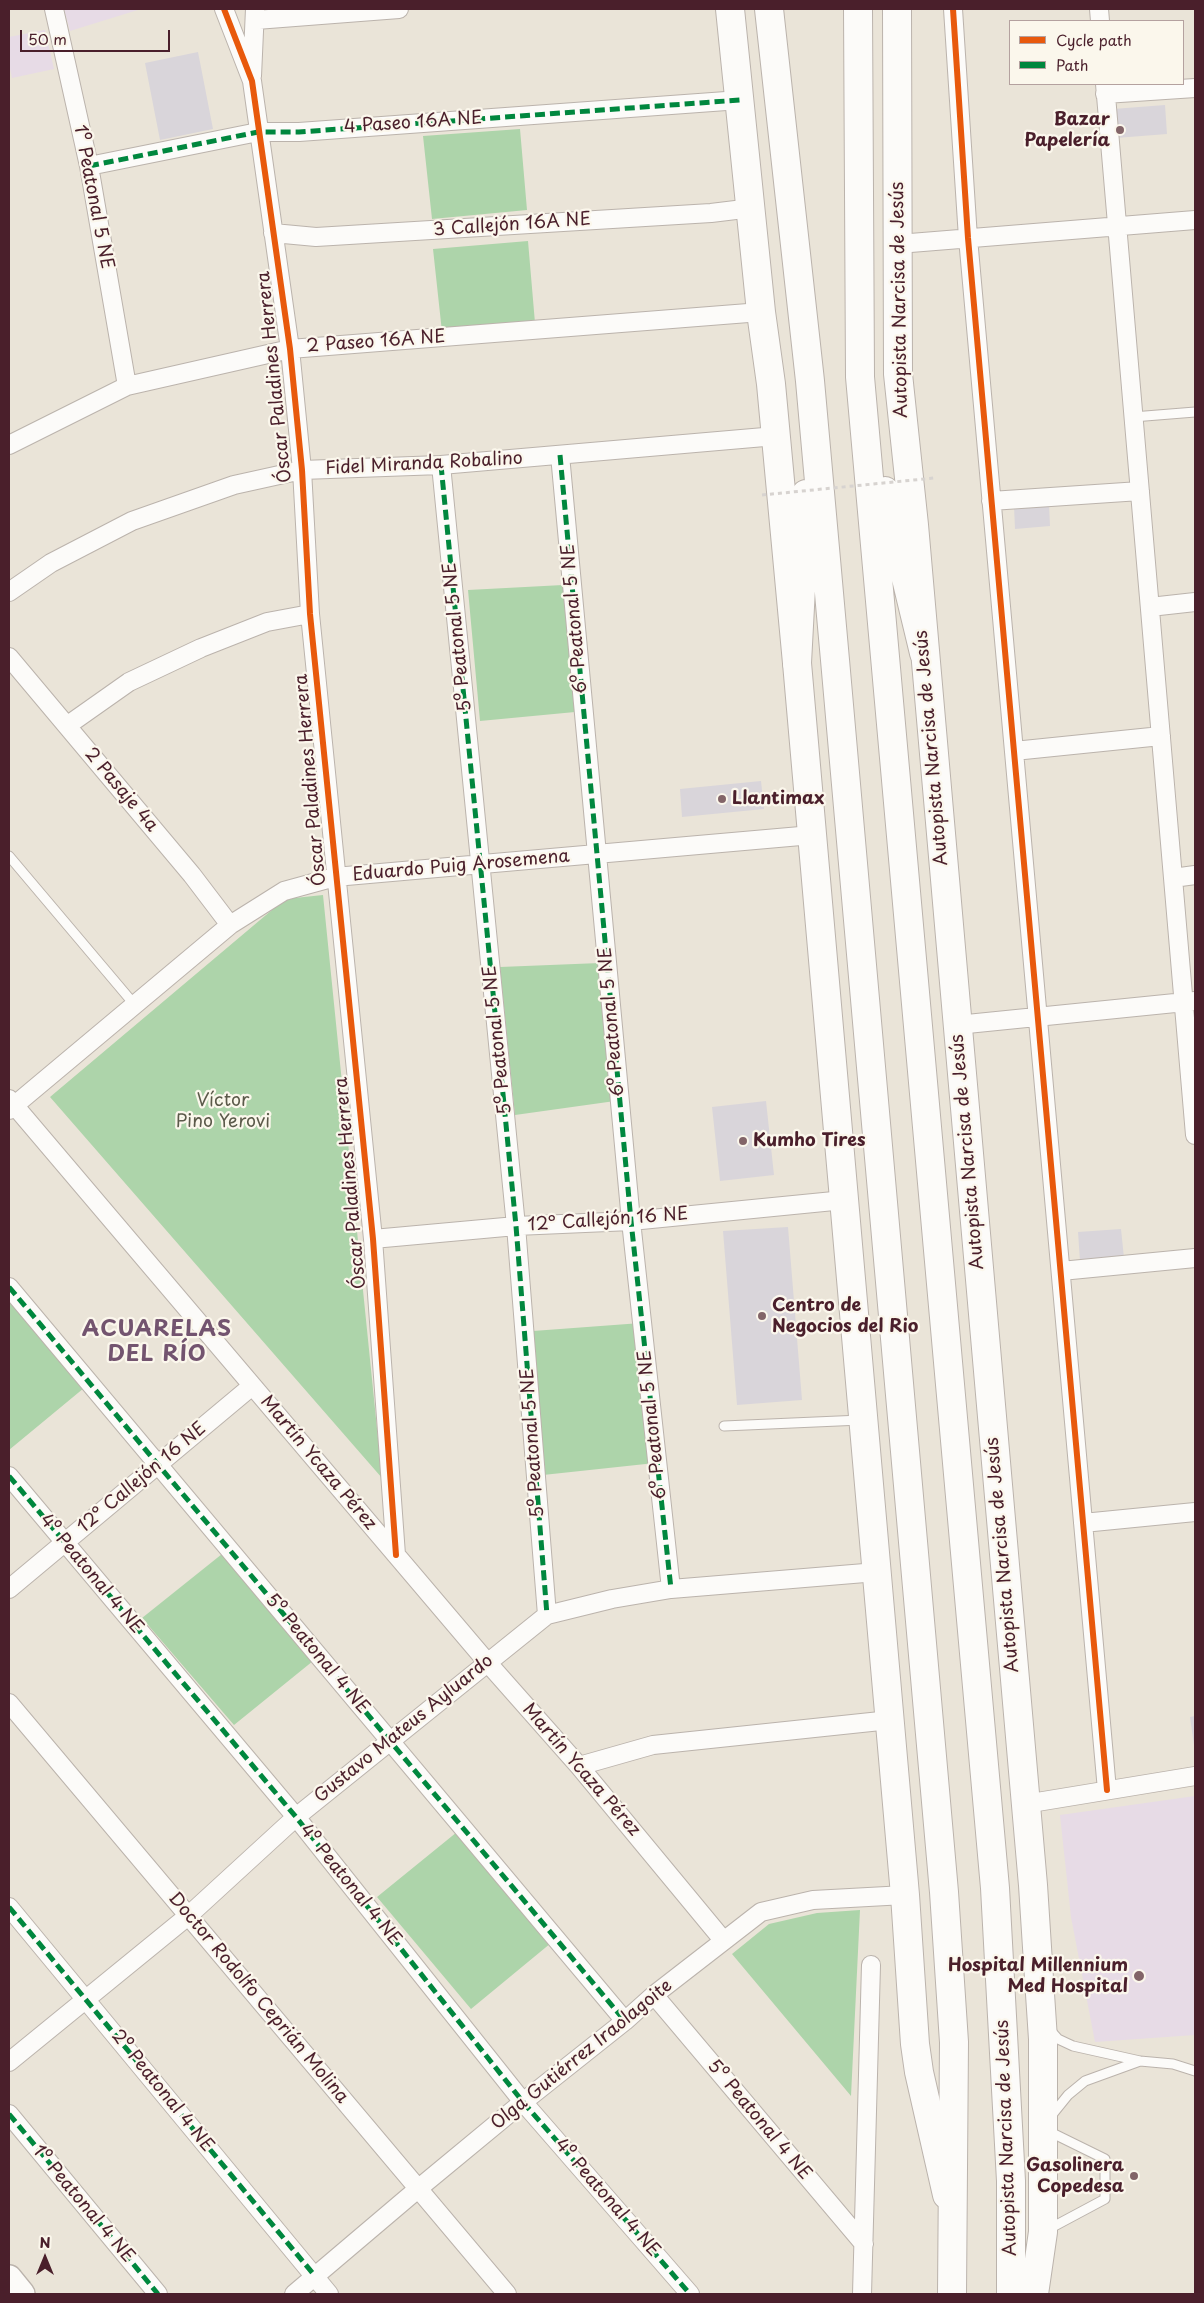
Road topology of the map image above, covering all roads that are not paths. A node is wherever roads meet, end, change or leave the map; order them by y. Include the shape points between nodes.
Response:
1 (54, 9) edge
2 (224, 9) edge
3 (399, 9) edge
4 (730, 9) edge
5 (897, 9) edge
6 (953, 9) edge
7 (857, 13) edge
8 (255, 14) edge
9 (772, 15) edge
10 (252, 81) junction
11 (1195, 88) edge
12 (1105, 89) edge
13 (740, 100) junction
14 (258, 132) junction
15 (89, 166) junction
16 (752, 208) junction
17 (1195, 220) edge
18 (1117, 226) junction
19 (273, 233) junction
20 (968, 238) junction
21 (898, 244) junction
22 (761, 312) junction
23 (290, 349) junction
24 (127, 386) junction
25 (862, 399) junction
26 (812, 403) junction
27 (1195, 412) edge
28 (1133, 417) junction
29 (776, 436) junction
30 (10, 440) edge
31 (560, 455) junction
32 (441, 465) junction
33 (302, 470) junction
34 (1140, 491) junction
35 (991, 502) junction
36 (9, 592) edge
37 (1195, 602) edge
38 (1150, 607) junction
39 (310, 614) junction
40 (924, 652) junction
41 (9, 657) edge
42 (797, 663) junction
43 (68, 725) junction
44 (1161, 736) junction
45 (1014, 751) junction
46 (812, 835) junction
47 (597, 855) junction
48 (9, 856) edge
49 (480, 863) junction
50 (1195, 875) edge
51 (335, 877) junction
52 (1173, 878) junction
53 (230, 926) junction
54 (1189, 1001) edge
55 (134, 1004) junction
56 (1038, 1017) junction
57 (957, 1025) junction
58 (11, 1105) edge
59 (1195, 1135) edge
60 (844, 1200) junction
61 (631, 1221) junction
62 (516, 1226) junction
63 (373, 1239) junction
64 (1195, 1258) edge
65 (1060, 1271) junction
66 (9, 1287) edge
67 (252, 1386) junction
68 (863, 1420) junction
69 (724, 1426) dead end
70 (158, 1464) junction
71 (9, 1476) edge
72 (1195, 1512) edge
73 (1083, 1523) junction
74 (64, 1542) junction
75 (396, 1555) junction
76 (877, 1572) junction
77 (9, 1589) edge
78 (671, 1589) junction
79 (546, 1615) junction
80 (487, 1662) junction
81 (9, 1703) edge
82 (890, 1720) junction
83 (389, 1740) junction
84 (580, 1766) junction
85 (1195, 1776) edge
86 (1107, 1790) junction
87 (1025, 1804) junction
88 (296, 1817) junction
89 (905, 1895) junction
90 (9, 1907) edge
91 (188, 1916) junction
92 (723, 1940) junction
93 (871, 1966) dead end
94 (1040, 1994) junction
95 (654, 1995) junction
96 (86, 1999) junction
97 (625, 2021) junction
98 (1140, 2061) junction
99 (9, 2062) edge
100 (1195, 2071) edge
101 (523, 2102) junction
102 (9, 2114) edge
103 (1043, 2129) junction
104 (418, 2188) junction
105 (952, 2224) junction
106 (1043, 2232) junction
107 (864, 2244) junction
108 (951, 2265) junction
109 (315, 2276) junction
110 (9, 2278) edge
111 (22, 2294) edge
112 (158, 2294) edge
113 (294, 2294) edge
114 (329, 2294) edge
115 (507, 2294) edge
116 (690, 2294) edge
117 (862, 2294) edge
118 (947, 2294) edge
119 (952, 2294) edge
120 (1011, 2294) edge
121 (1034, 2294) edge
122 (1044, 2294) edge

1 - 15 street, 1º Peatonal 5 NE
2 - 10 street, Óscar Paladines Herrera
3 - 8 street
4 - 13 main road
5 - 21 main road, Autopista Narcisa de Jesús
6 - 20 street
7 - 25 main road, Autopista Narcisa de Jesús
8 - 10 street
9 - 26 main road
10 - 14 street, Óscar Paladines Herrera
11 - 12 street
12 - 18 street
13 - 14 street, 4 Paseo 16A NE via 298,132
13 - 16 main road
14 - 15 street, 4 Paseo 16A NE
14 - 19 street, Óscar Paladines Herrera
15 - 24 street, 1º Peatonal 5 NE
16 - 19 street, 3 Callejón 16A NE via 316,237
16 - 22 main road
17 - 18 street
18 - 20 street
18 - 28 street
19 - 23 street, Óscar Paladines Herrera
20 - 21 street
20 - 35 street
21 - 40 main road, Autopista Narcisa de Jesús via 898,374
22 - 23 street, 2 Paseo 16A NE
22 - 29 main road
23 - 24 street, 2 Paseo 16A NE
23 - 33 street, Óscar Paladines Herrera
24 - 30 street, 2 Paseo 16A NE
25 - 40 main road
25 - 120 main road, Autopista Narcisa de Jesús via 995,1888 1011,2181
26 - 42 main road
26 - 105 main road via 944,1892 954,2042
27 - 28 lane
28 - 34 street
29 - 31 street, Fidel Miranda Robalino
29 - 42 main road
31 - 32 street, Fidel Miranda Robalino
31 - 47 street, 6º Peatonal 5 NE
32 - 33 street, Fidel Miranda Robalino
32 - 49 street, 5º Peatonal 5 NE
33 - 36 street, Fidel Miranda Robalino via 234,485 132,521 51,563
33 - 39 street, Óscar Paladines Herrera
34 - 35 street
34 - 38 street
35 - 45 street
37 - 38 street
38 - 44 street
39 - 43 street via 267,622 201,648 129,682
39 - 51 street, Óscar Paladines Herrera
40 - 57 main road, Autopista Narcisa de Jesús
41 - 43 street, 2 Pasaje 4a
42 - 46 main road
43 - 53 street, 2 Pasaje 4a
44 - 45 street
44 - 52 street
45 - 56 street
46 - 47 street, Eduardo Puig Arosemena
46 - 60 main road
47 - 49 street, Eduardo Puig Arosemena
47 - 61 street, 6º Peatonal 5 NE
48 - 55 lane
49 - 51 street, Eduardo Puig Arosemena
49 - 62 street, 5º Peatonal 5 NE
50 - 52 street
51 - 53 street, Eduardo Puig Arosemena via 284,891
51 - 63 street, Óscar Paladines Herrera
52 - 54 street
53 - 55 street, Eduardo Puig Arosemena
54 - 56 street
54 - 59 street
55 - 58 street, Eduardo Puig Arosemena
56 - 57 street
56 - 65 street
57 - 87 main road, Autopista Narcisa de Jesús
58 - 67 street, Martín Ycaza Pérez
60 - 61 street, 12° Callejón 16 NE
60 - 68 main road
61 - 62 street, 12° Callejón 16 NE
61 - 78 street, 6º Peatonal 5 NE
62 - 63 street, 12° Callejón 16 NE
62 - 79 street, 5º Peatonal 5 NE
63 - 75 street, Óscar Paladines Herrera
64 - 65 street
65 - 73 street
66 - 70 street, 5º Peatonal 4 NE
67 - 70 street, 12° Callejón 16 NE
67 - 75 street, Martín Ycaza Pérez
68 - 69 lane
68 - 76 main road
70 - 74 street, 12° Callejón 16 NE
70 - 83 street, 5º Peatonal 4 NE
71 - 74 street, 4º Peatonal 4 NE
72 - 73 street
73 - 86 street
74 - 77 street, 12° Callejón 16 NE
74 - 88 street, 4º Peatonal 4 NE
75 - 80 street, Martín Ycaza Pérez
76 - 78 street, Gustavo Mateus Ayluardo
76 - 82 main road
78 - 79 street, Gustavo Mateus Ayluardo
79 - 80 street, Gustavo Mateus Ayluardo
80 - 83 street, Gustavo Mateus Ayluardo
80 - 84 street, Martín Ycaza Pérez
81 - 91 street, Doctor Rodolfo Ceprián Molina
82 - 84 street via 653,1745
82 - 89 main road
83 - 88 street, Gustavo Mateus Ayluardo
83 - 97 street, 5º Peatonal 4 NE
84 - 92 street, Martín Ycaza Pérez
85 - 86 street
86 - 87 street
87 - 94 main road, Autopista Narcisa de Jesús
88 - 91 street, Gustavo Mateus Ayluardo
88 - 101 street, 4º Peatonal 4 NE
89 - 92 street, Olga Gutiérrez Iraolagoite via 813,1900 761,1912
89 - 105 main road via 915,2044
90 - 96 street, 2º Peatonal 4 NE
91 - 96 street, Gustavo Mateus Ayluardo
91 - 104 street, Doctor Rodolfo Ceprián Molina
92 - 95 street, Olga Gutiérrez Iraolagoite
93 - 107 street
94 - 98 lane via 1050,2030 1058,2040
94 - 103 main road, Autopista Narcisa de Jesús
95 - 97 street, Olga Gutiérrez Iraolagoite
95 - 107 street, 5º Peatonal 4 NE
96 - 99 street, Gustavo Mateus Ayluardo
96 - 109 street, 2º Peatonal 4 NE
97 - 101 street, Olga Gutiérrez Iraolagoite
98 - 100 lane via 1173,2064
98 - 103 lane via 1086,2081 1068,2095
101 - 104 street, Olga Gutiérrez Iraolagoite
101 - 116 street, 4º Peatonal 4 NE
102 - 112 street, 1º Peatonal 4 NE
103 - 106 main road, Autopista Narcisa de Jesús
103 - 106 lane via 1105,2160 1105,2200
104 - 109 street, Olga Gutiérrez Iraolagoite
104 - 115 street, Doctor Rodolfo Ceprián Molina
105 - 108 main road
106 - 121 main road, Autopista Narcisa de Jesús
106 - 122 main road
107 - 117 street
108 - 118 main road
108 - 119 main road
109 - 113 street, Olga Gutiérrez Iraolagoite
109 - 114 street, 2º Peatonal 4 NE
110 - 111 main road

